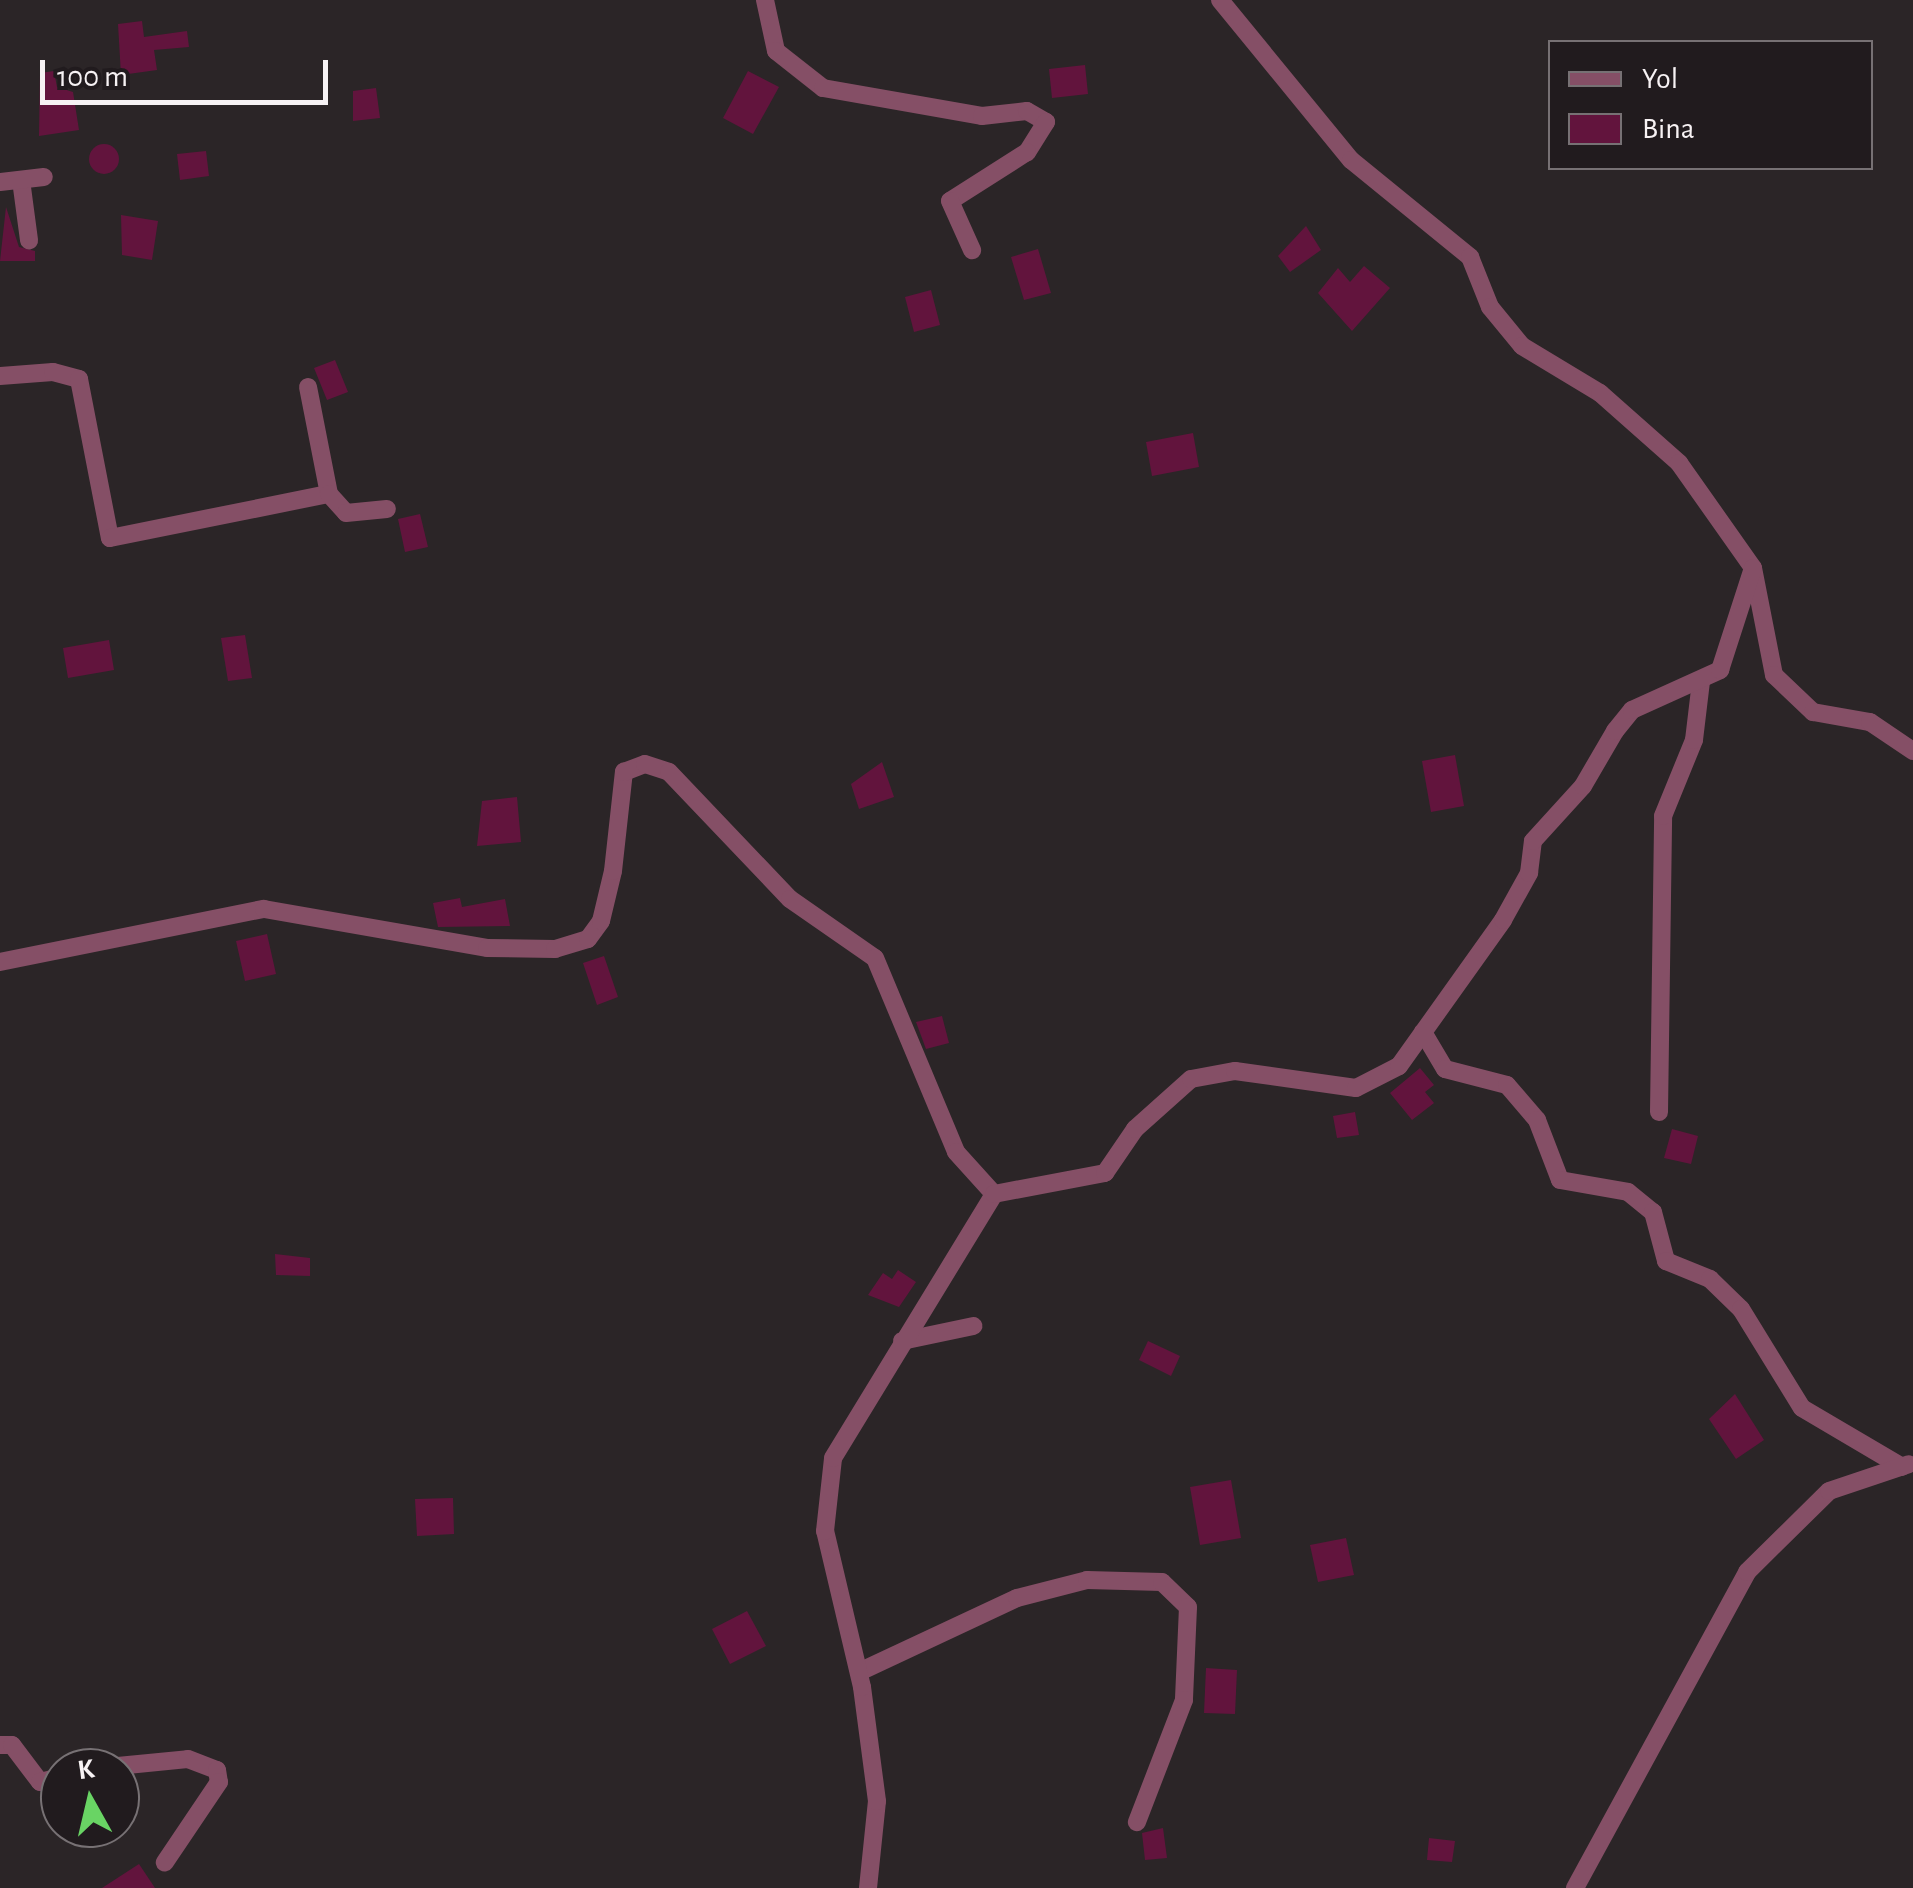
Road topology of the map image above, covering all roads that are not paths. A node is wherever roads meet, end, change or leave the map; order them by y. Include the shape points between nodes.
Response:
1 (765, 0) edge
2 (1220, 0) edge
3 (44, 177) dead end
4 (21, 180) junction
5 (0, 182) edge
6 (28, 240) dead end
7 (972, 250) dead end
8 (0, 376) edge
9 (308, 387) dead end
10 (329, 494) junction
11 (387, 509) dead end
12 (1753, 568) junction
13 (1701, 681) junction
14 (1913, 751) edge
15 (0, 962) edge
16 (1423, 1032) junction
17 (1660, 1112) dead end
18 (994, 1194) junction
19 (973, 1326) dead end
20 (902, 1341) junction
21 (1908, 1465) edge
22 (859, 1672) junction
23 (0, 1745) edge
24 (140, 1764) edge
25 (40, 1782) edge
26 (1137, 1822) dead end
27 (164, 1862) dead end
28 (868, 1888) edge
29 (1575, 1888) edge

1 - 7 street via 776,51 824,88 982,116 1027,111 1046,122 1027,152 950,202
2 - 12 street via 1351,160 1470,258 1490,307 1522,346 1600,393 1679,463
3 - 4 street
4 - 5 street
4 - 6 street
8 - 10 street via 52,372 79,379 110,538
9 - 10 street
10 - 11 street via 346,513
12 - 13 street via 1720,670
12 - 14 street via 1774,675 1812,712 1870,722
13 - 16 street via 1632,710 1615,731 1583,786 1533,841 1529,873 1503,920
13 - 17 street via 1694,740 1663,816
15 - 18 street via 264,909 450,944 588,939 601,921 624,772 645,764 670,772 790,899 875,958 956,1152
16 - 18 street via 1398,1066 1356,1088 1235,1071 1191,1079 1135,1129 1106,1172
16 - 21 street via 1445,1069 1507,1085 1538,1120 1560,1180 1628,1192 1653,1212 1666,1262 1710,1279 1741,1310 1802,1408
18 - 20 street
19 - 20 street
20 - 22 street via 833,1458 826,1532
21 - 29 street via 1828,1491 1748,1572
22 - 26 street via 1017,1598 1087,1580 1162,1582 1188,1607 1184,1700
22 - 28 street via 877,1801
23 - 25 street via 12,1745
24 - 27 street via 188,1760 216,1770 219,1782

